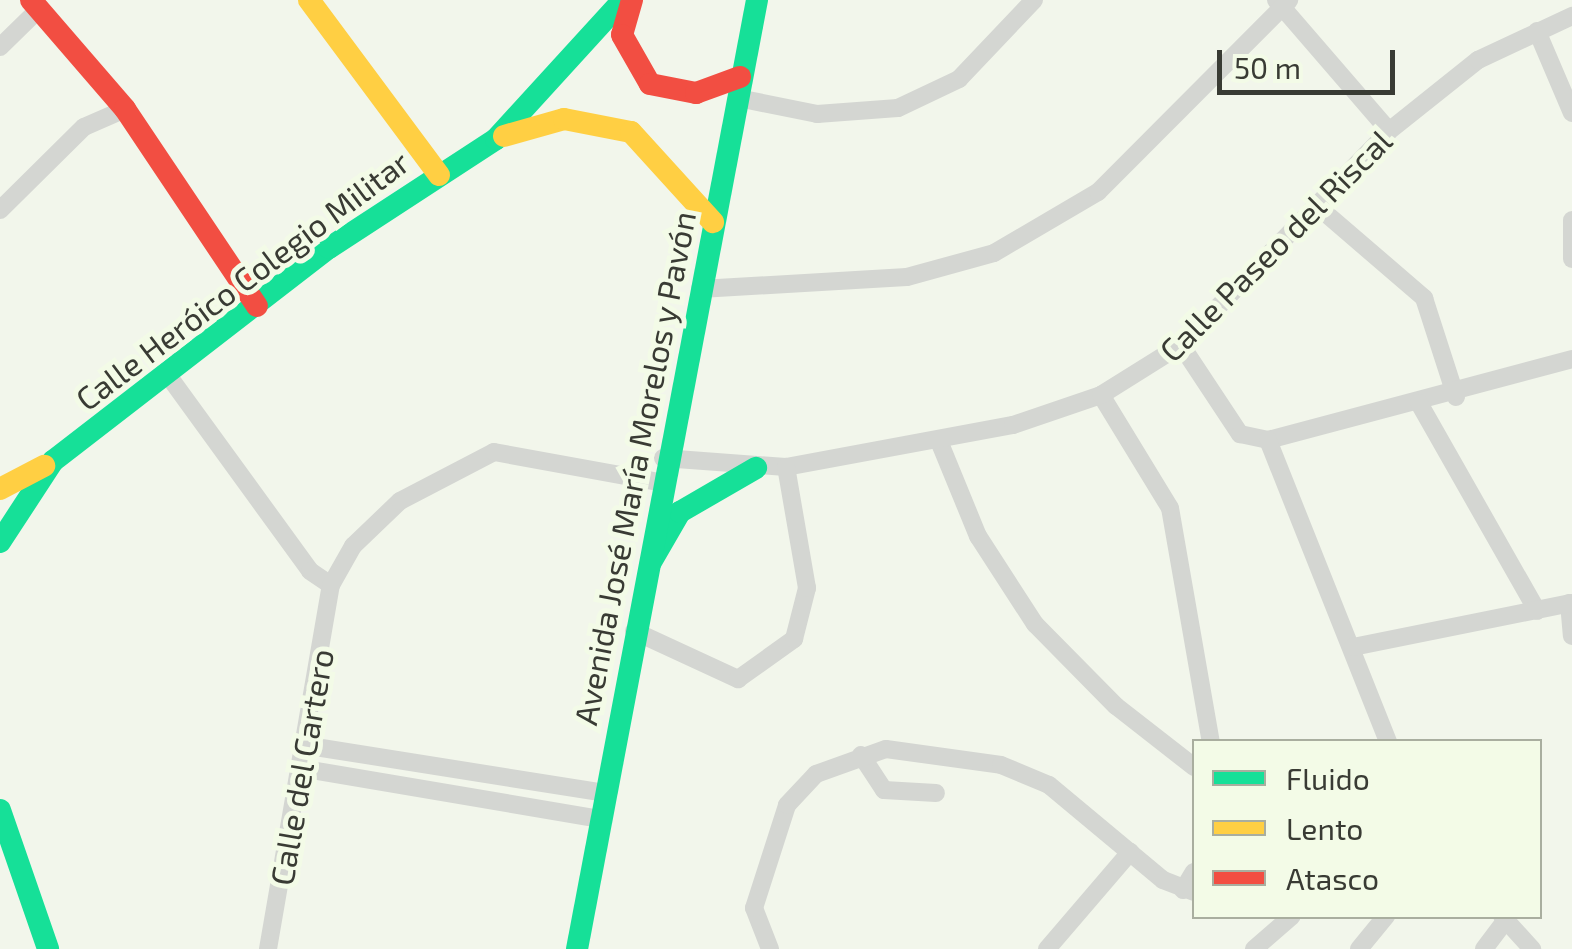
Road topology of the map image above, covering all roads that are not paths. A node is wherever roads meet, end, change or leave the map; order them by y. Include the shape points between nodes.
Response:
1 (308, 0) edge
2 (623, 0) edge
3 (632, 0) edge
4 (757, 0) edge
5 (1034, 0) edge
6 (1282, 2) edge
7 (36, 4) edge
8 (1572, 16) edge
9 (1537, 32) junction
10 (0, 47) edge
11 (739, 88) junction
12 (124, 109) junction
13 (1571, 111) edge
14 (1389, 131) junction
15 (496, 139) junction
16 (438, 175) junction
17 (1316, 206) junction
18 (0, 210) edge
19 (1572, 220) edge
20 (713, 222) junction
21 (1572, 260) edge
22 (700, 288) junction
23 (258, 306) junction
24 (1182, 345) junction
25 (1572, 359) edge
26 (170, 378) junction
27 (1101, 396) junction
28 (1456, 397) junction
29 (1419, 403) junction
30 (1268, 440) junction
31 (939, 441) junction
32 (664, 458) junction
33 (53, 461) junction
34 (786, 467) junction
35 (756, 468) junction
36 (658, 482) junction
37 (0, 489) edge
38 (0, 542) edge
39 (641, 579) junction
40 (331, 585) junction
41 (1570, 603) edge
42 (1537, 611) junction
43 (634, 631) junction
44 (1572, 636) edge
45 (1353, 647) junction
46 (1211, 739) edge
47 (1387, 739) edge
48 (308, 746) junction
49 (860, 755) junction
50 (1192, 765) edge
51 (305, 768) junction
52 (606, 793) junction
53 (936, 793) dead end
54 (0, 810) edge
55 (601, 820) junction
56 (1130, 852) junction
57 (1188, 891) edge
58 (1289, 919) edge
59 (1384, 919) edge
60 (1503, 919) edge
61 (1505, 919) edge
62 (48, 949) edge
63 (268, 949) edge
64 (577, 949) edge
65 (770, 949) edge
66 (1047, 949) edge
67 (1254, 949) edge
68 (1359, 949) edge
69 (1484, 949) edge
70 (1532, 949) edge

1 - 16 main road
2 - 15 main road, Calle Heróico Colegio Militar
3 - 11 main road via 622,35 630,63 650,84 696,93
4 - 11 main road, Avenida José María Morelos y Pavón
5 - 11 street via 959,78 898,108 817,114
6 - 14 street
6 - 22 street via 1098,192 994,253 907,277
7 - 10 street
7 - 12 main road
8 - 9 street, Calle Paseo del Riscal
9 - 13 street
9 - 14 street, Calle Paseo del Riscal via 1478,60
11 - 20 main road, Avenida José María Morelos y Pavón
12 - 18 street via 84,128
12 - 23 main road
14 - 17 street, Calle Paseo del Riscal
15 - 16 main road, Calle Heróico Colegio Militar
15 - 20 main road via 564,120 631,132
16 - 23 main road, Calle Heróico Colegio Militar
17 - 24 street, Calle Paseo del Riscal
17 - 28 street via 1424,298
19 - 21 street
20 - 22 main road, Avenida José María Morelos y Pavón
22 - 32 main road, Avenida José María Morelos y Pavón
23 - 26 main road, Calle Heróico Colegio Militar
24 - 27 street, Calle Paseo del Riscal
24 - 30 street via 1240,434
25 - 28 street
26 - 33 main road, Calle Heróico Colegio Militar
26 - 40 street via 310,571
27 - 31 street, Calle Paseo del Riscal
27 - 46 street via 1170,508
28 - 29 street
29 - 30 street
29 - 42 street
30 - 45 street
31 - 34 street, Calle Paseo del Riscal
31 - 50 street via 978,536 1036,624
32 - 35 street, Calle Paseo del Riscal
32 - 36 main road, Avenida José María Morelos y Pavón
33 - 37 main road
33 - 38 main road, Calle Heróico Colegio Militar
34 - 35 street, Calle Paseo del Riscal
34 - 43 street via 807,610 794,639 738,680
35 - 39 main road via 680,512
36 - 39 main road, Avenida José María Morelos y Pavón
36 - 40 street via 494,452 400,501 353,546
39 - 43 main road, Avenida José María Morelos y Pavón
40 - 48 street, Calle del Cartero
41 - 42 street
41 - 44 street
42 - 45 street
43 - 52 main road, Avenida José María Morelos y Pavón
45 - 47 street
48 - 51 street, Calle del Cartero
48 - 52 street
49 - 53 street via 884,790
49 - 56 street via 930,752 1001,765 1049,785
49 - 65 street via 816,774 768,844 754,908
51 - 55 street
51 - 63 street, Calle del Cartero
52 - 55 main road, Avenida José María Morelos y Pavón
54 - 62 main road
55 - 64 main road, Avenida José María Morelos y Pavón
56 - 57 street
56 - 66 street
58 - 67 street
59 - 68 street
60 - 69 street
61 - 70 street

